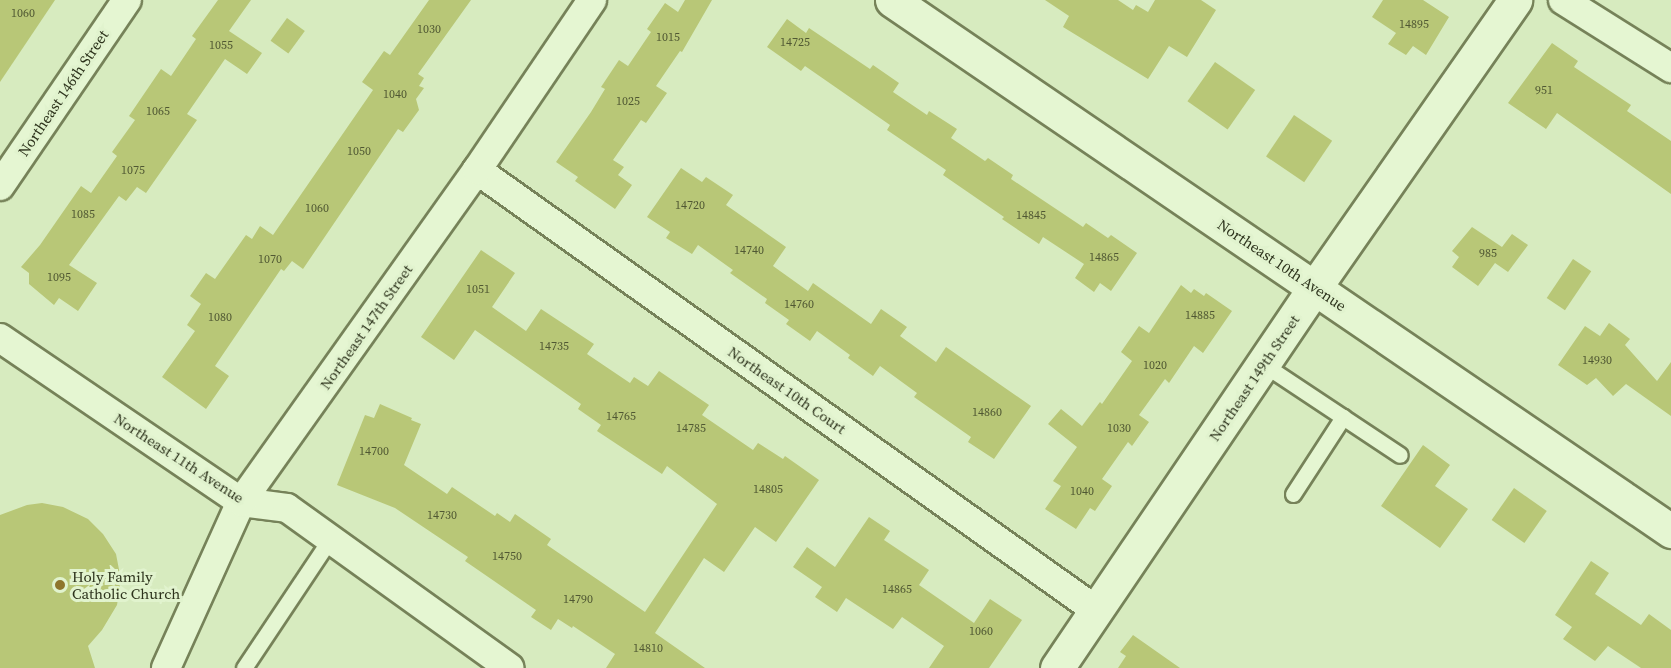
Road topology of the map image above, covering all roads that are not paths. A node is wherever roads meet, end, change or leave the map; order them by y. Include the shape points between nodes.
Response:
1 (127, 0) edge
2 (591, 0) edge
3 (892, 0) edge
4 (1515, 0) edge
5 (1563, 0) edge
6 (1671, 68) edge
7 (477, 170) junction
8 (0, 186) edge
9 (1315, 287) junction
10 (0, 338) edge
11 (1263, 364) junction
12 (1343, 417) junction
13 (1400, 455) dead end
14 (1293, 494) dead end
15 (241, 502) junction
16 (1671, 531) edge
17 (330, 539) junction
18 (1097, 610) junction
19 (166, 668) edge
20 (244, 668) edge
21 (510, 668) edge
22 (1057, 668) edge

1 - 8 street, Northeast 146th Street
2 - 7 street, Northeast 147th Street
3 - 9 street, Northeast 10th Avenue
4 - 9 street, Northeast 149th Street
5 - 6 street
7 - 15 street, Northeast 147th Street
7 - 18 street, Northeast 10th Court
9 - 11 street, Northeast 149th Street
9 - 16 street, Northeast 10th Avenue
10 - 15 street, Northeast 11th Avenue
11 - 12 lane
11 - 18 street, Northeast 149th Street
12 - 13 lane
12 - 14 lane
15 - 17 street, Northeast 11th Avenue via 287,508
15 - 19 street, Northeast 147th Street
17 - 20 lane
17 - 21 street, Northeast 11th Avenue
18 - 22 street, Northeast 149th Street

